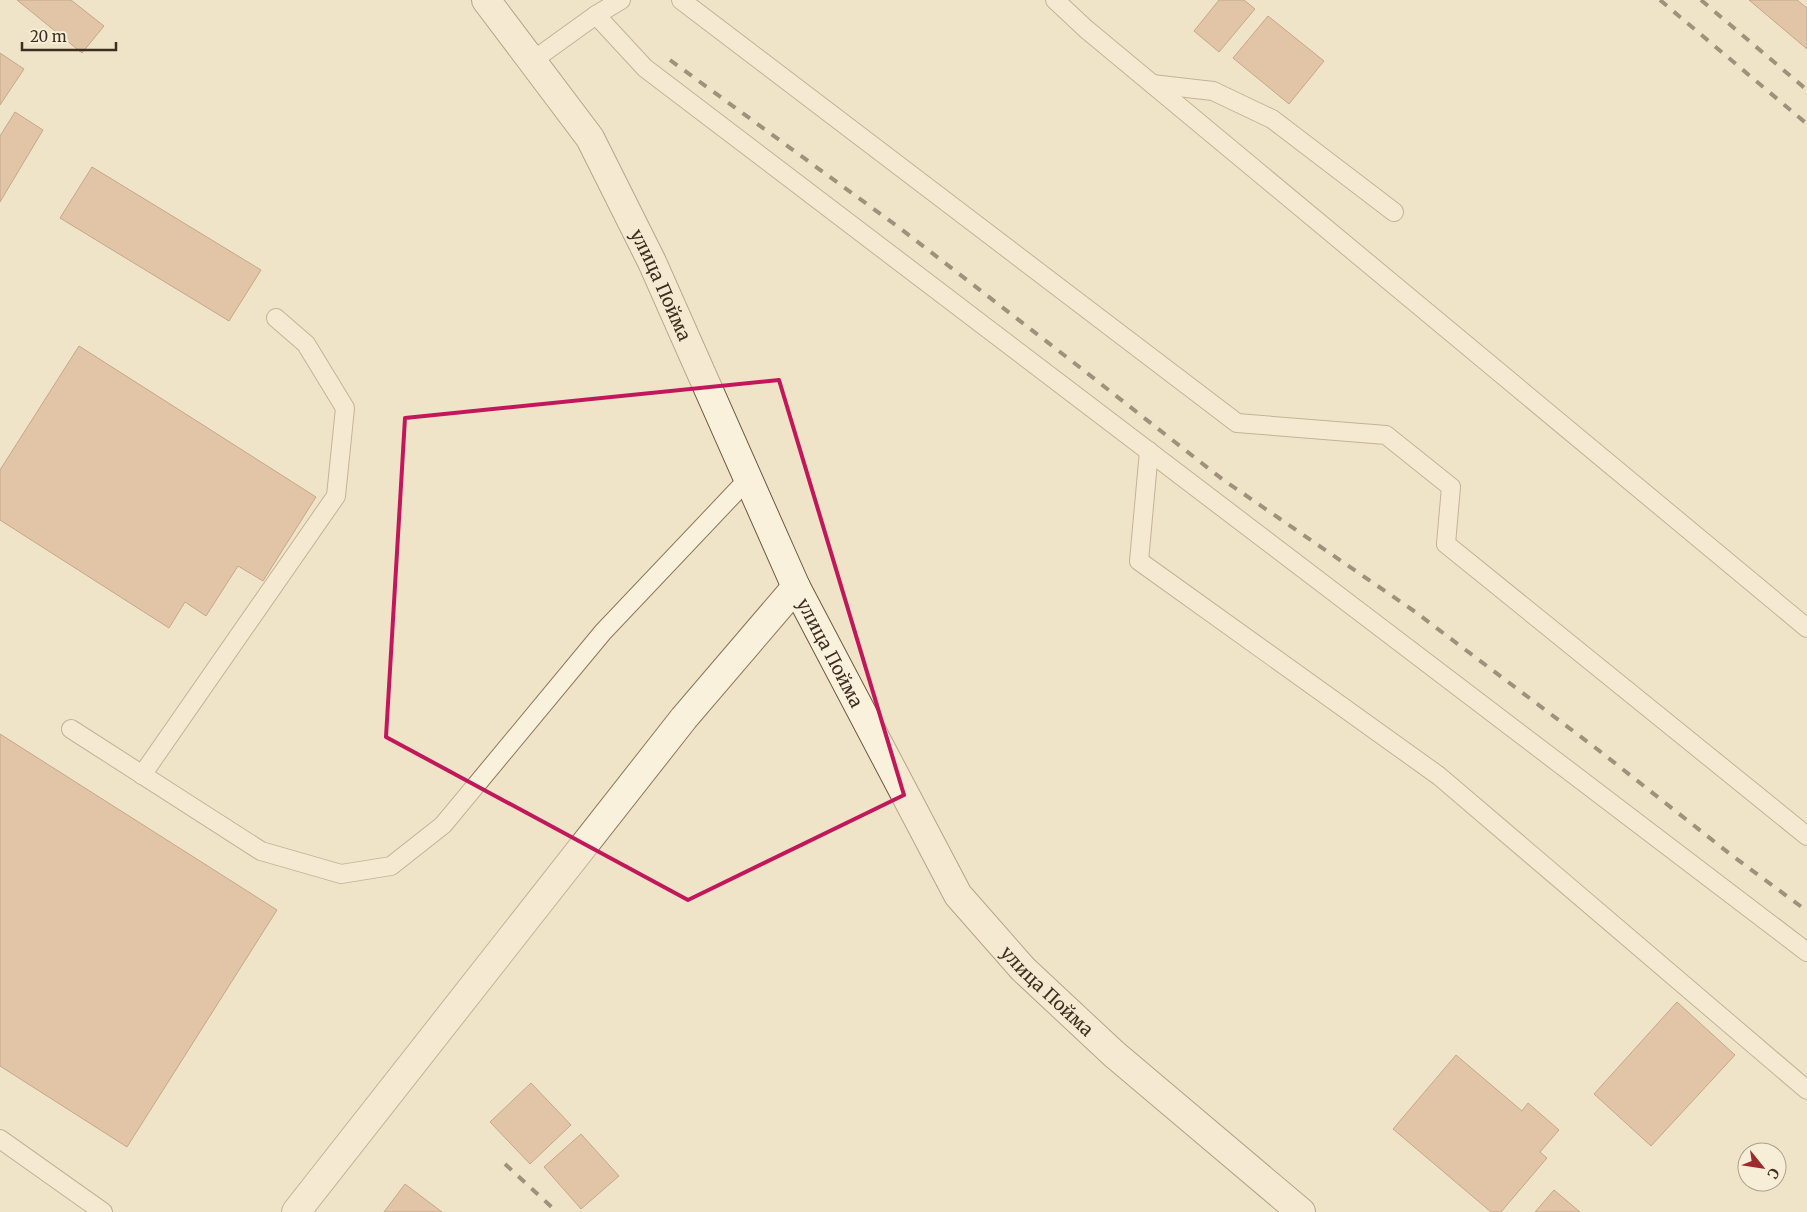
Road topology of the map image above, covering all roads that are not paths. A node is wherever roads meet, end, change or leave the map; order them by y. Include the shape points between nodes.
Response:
1 (486, 0) edge
2 (621, 0) edge
3 (681, 0) edge
4 (1055, 0) edge
5 (596, 15) junction
6 (532, 61) junction
7 (1152, 84) junction
8 (1394, 212) dead end
9 (276, 318) dead end
10 (1149, 451) junction
11 (748, 479) junction
12 (796, 587) junction
13 (1807, 628) edge
14 (71, 729) dead end
15 (142, 775) junction
16 (1807, 836) edge
17 (1807, 952) edge
18 (1807, 1090) edge
19 (0, 1139) edge
20 (103, 1212) edge
21 (296, 1212) edge
22 (1301, 1212) edge

1 - 6 main road, улица Пойма
2 - 5 lane
3 - 16 lane via 1237,423 1386,435 1451,487 1446,544
4 - 7 lane
5 - 6 lane
5 - 10 lane via 645,68
6 - 11 main road, улица Пойма via 590,138 652,262
7 - 8 lane via 1212,91 1272,119
7 - 13 lane
9 - 15 lane via 306,344 345,408 336,496
10 - 17 lane
10 - 18 lane via 1138,561 1439,776
11 - 12 main road, улица Пойма
11 - 15 lane via 603,632 443,825 391,866 341,874 261,851
12 - 21 main road via 684,718
12 - 22 main road, улица Пойма via 958,895 1023,969 1093,1034
14 - 15 lane
19 - 20 lane

